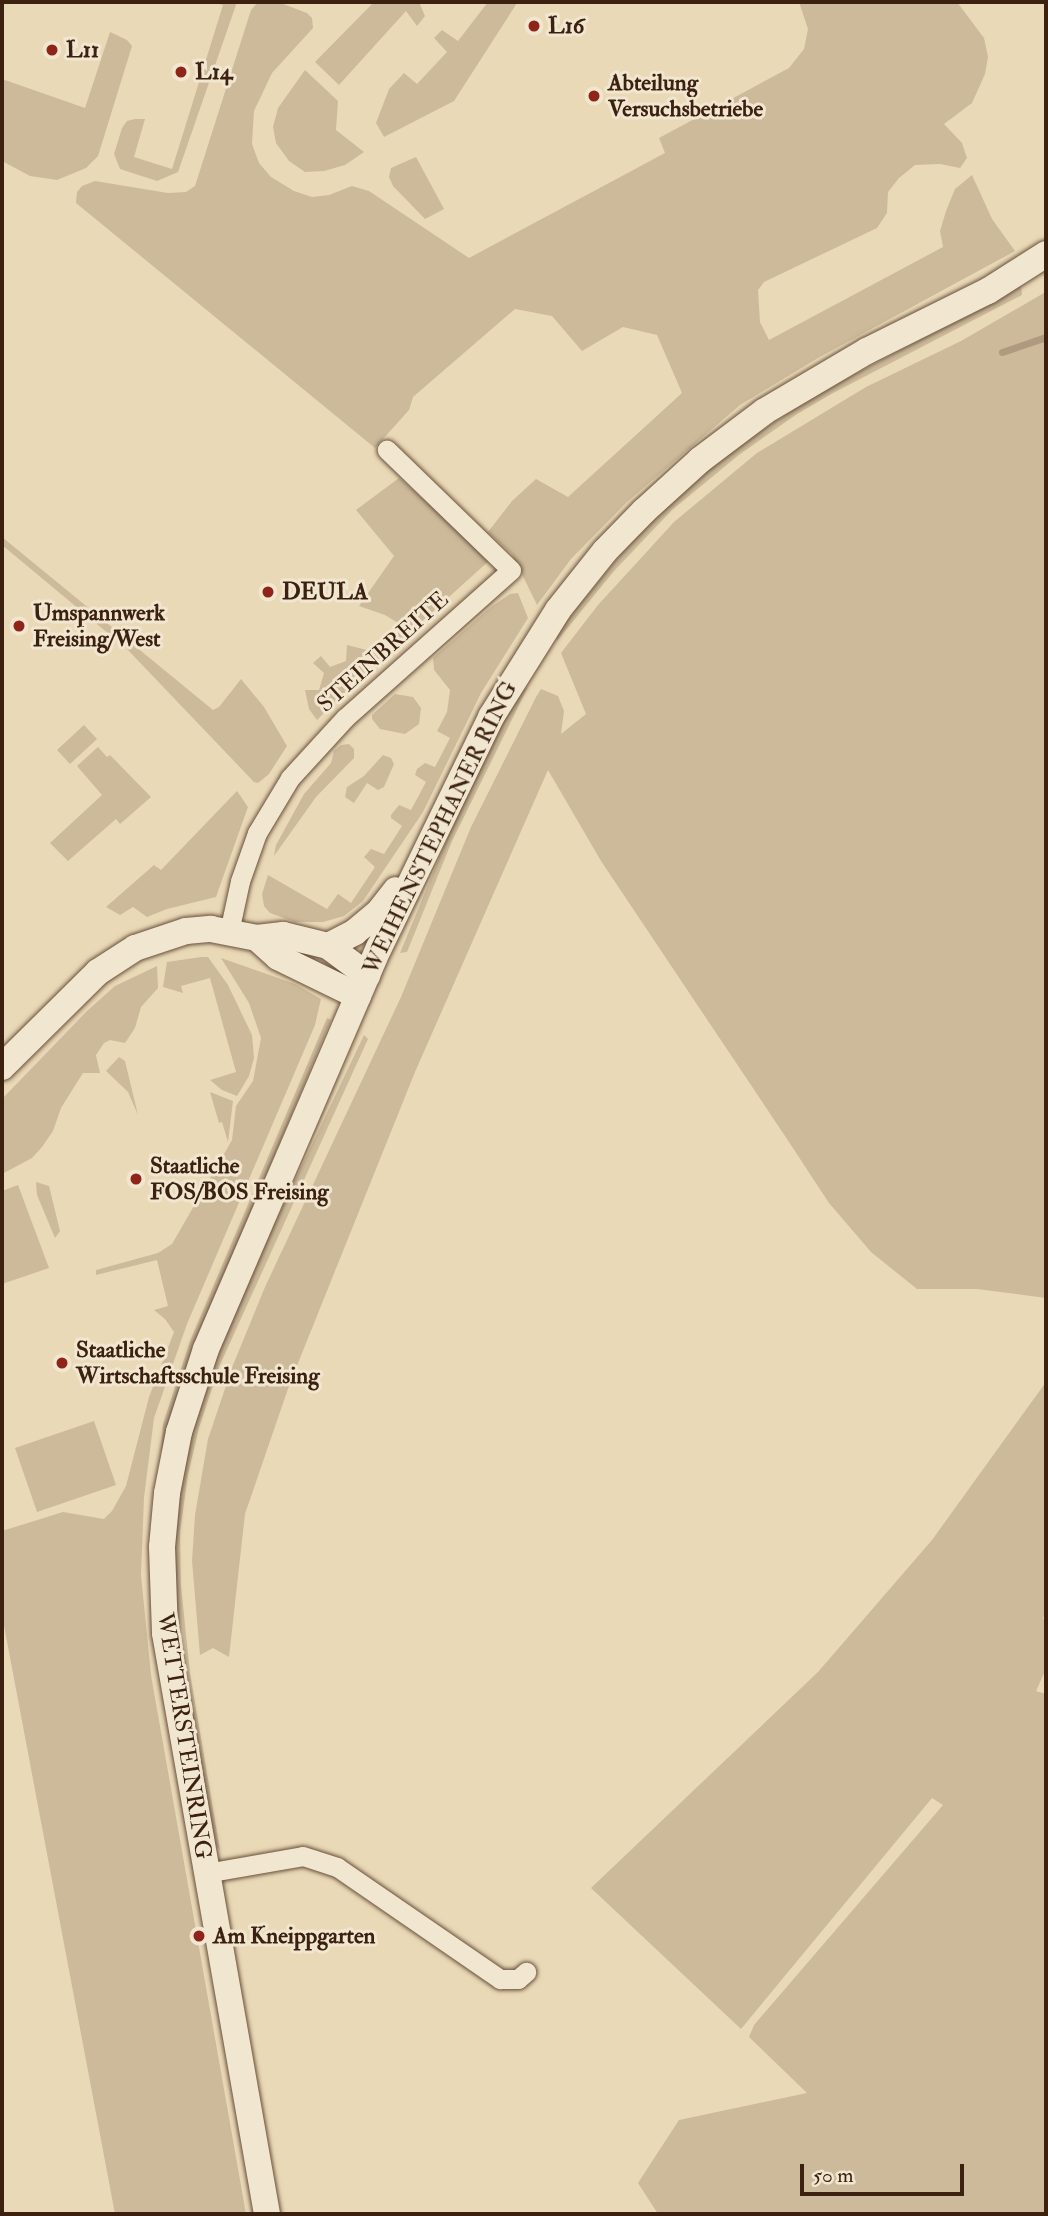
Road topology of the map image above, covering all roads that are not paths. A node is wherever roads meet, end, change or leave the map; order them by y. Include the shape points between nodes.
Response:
1 (1046, 254) edge
2 (387, 450) dead end
3 (423, 856) junction
4 (229, 932) junction
5 (257, 938) junction
6 (328, 946) junction
7 (362, 986) junction
8 (2, 1068) edge
9 (206, 1873) junction
10 (526, 1972) dead end
11 (267, 2214) edge

1 - 3 main road, WEIHENSTEPHANER RING via 765,411 700,460 644,511 590,569 541,634 491,717
2 - 4 street, STEINBREITE via 511,570 363,701 290,778 257,833
3 - 6 main road via 377,913
3 - 7 main road, WEIHENSTEPHANER RING
4 - 5 main road
4 - 8 main road via 186,930 118,957
5 - 6 main road via 284,935
5 - 7 main road via 278,957
6 - 7 main road
7 - 9 main road, WETTERSTEINRING via 206,1349 179,1432 167,1493 162,1547 165,1633
9 - 10 street via 303,1856 337,1867 500,1979 518,1979
9 - 11 main road, WETTERSTEINRING

